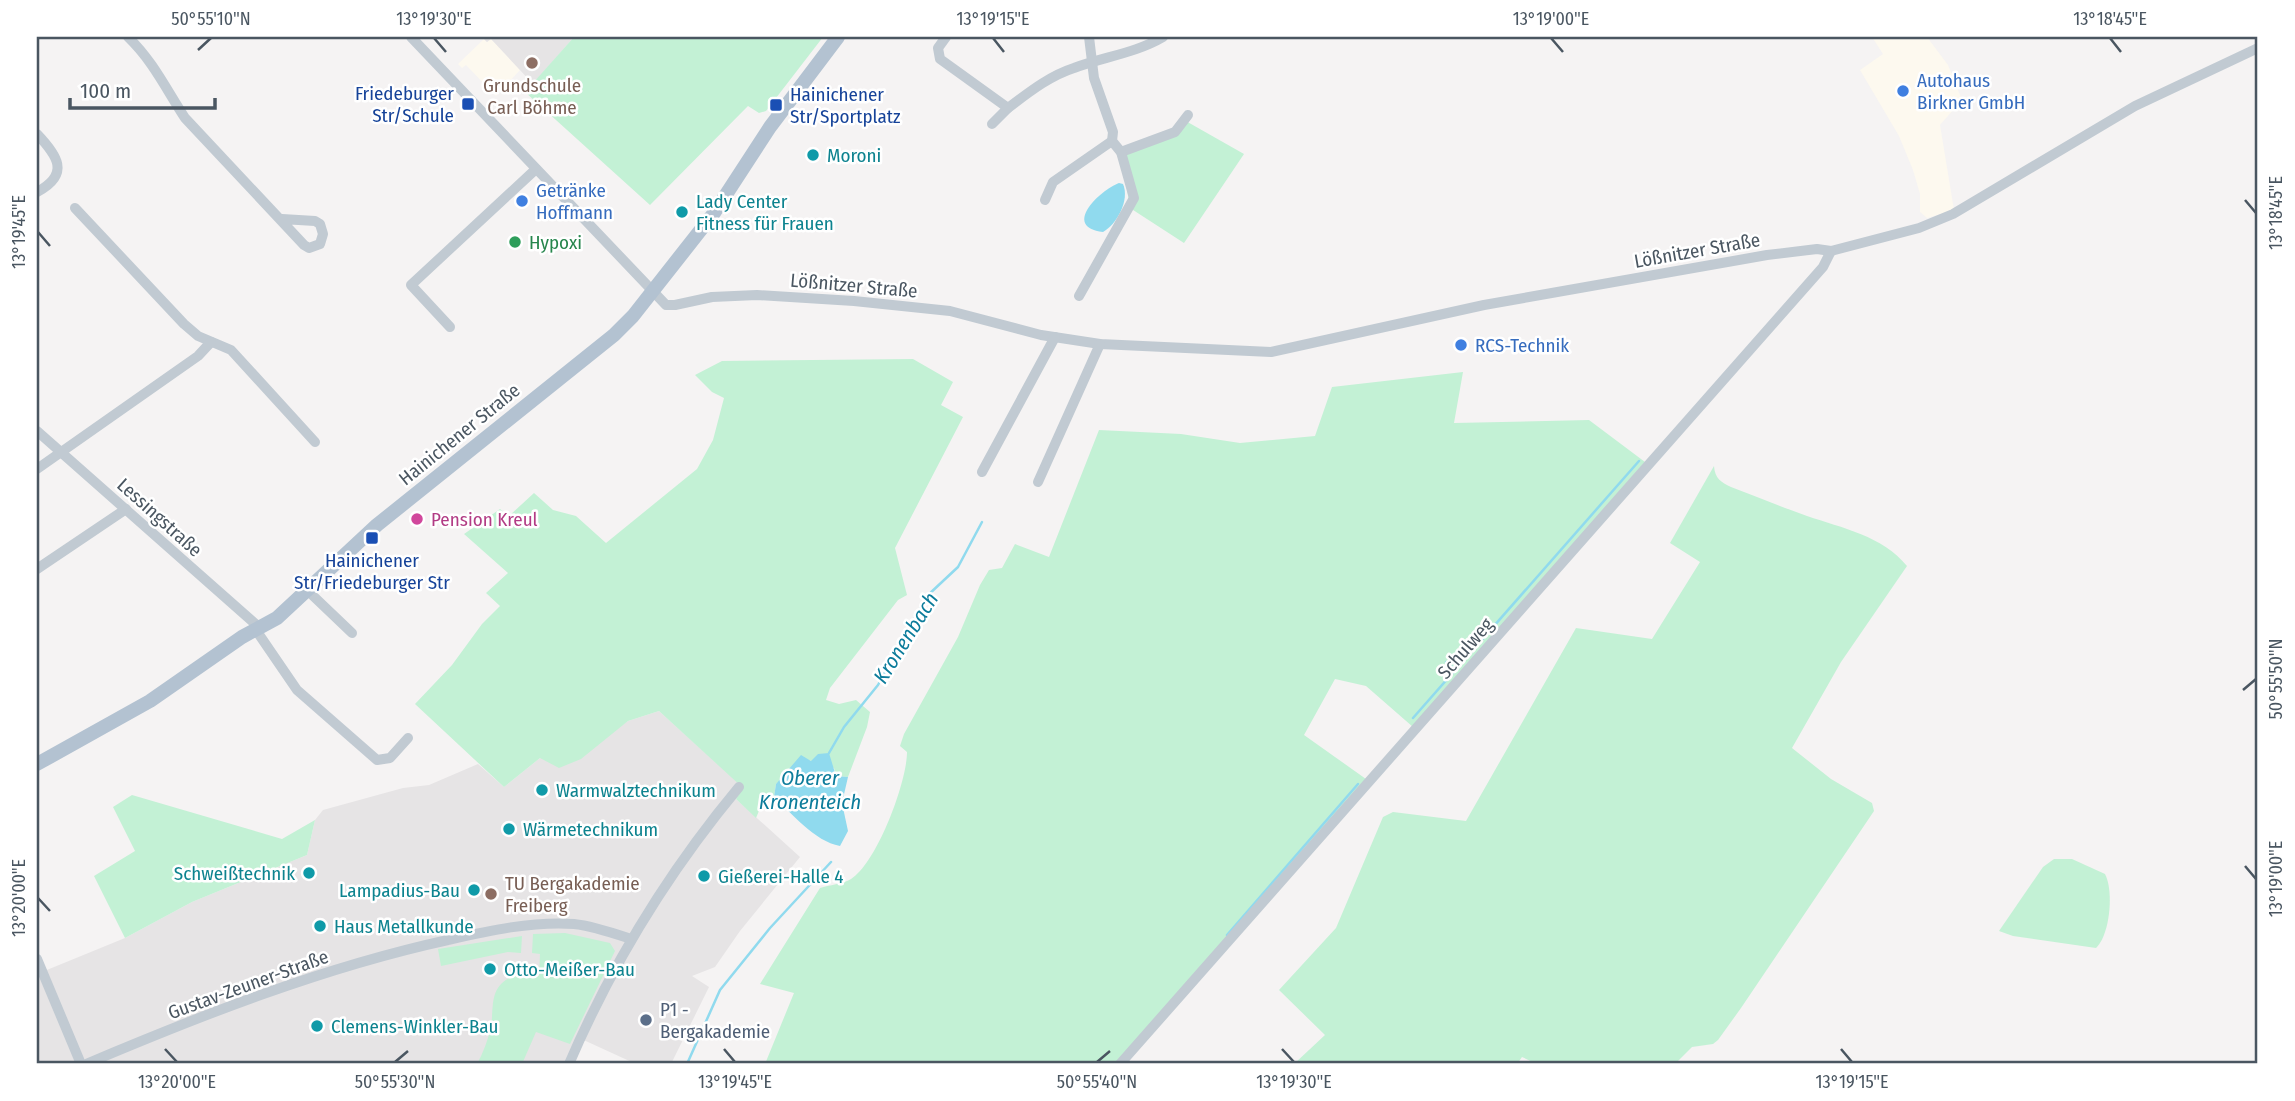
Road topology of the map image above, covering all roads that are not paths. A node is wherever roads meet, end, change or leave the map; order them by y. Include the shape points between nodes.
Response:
1 (128, 37) edge
2 (411, 37) edge
3 (840, 37) edge
4 (946, 37) edge
5 (1089, 37) edge
6 (1163, 37) edge
7 (2258, 48) edge
8 (1091, 62) junction
9 (1007, 108) junction
10 (1188, 115) dead end
11 (992, 124) dead end
12 (37, 134) edge
13 (1112, 141) junction
14 (1121, 152) junction
15 (536, 169) junction
16 (37, 192) edge
17 (1045, 200) dead end
18 (75, 208) dead end
19 (282, 219) dead end
20 (1831, 251) junction
21 (652, 292) junction
22 (1079, 296) dead end
23 (450, 327) dead end
24 (1055, 337) junction
25 (211, 342) junction
26 (1100, 344) junction
27 (37, 431) edge
28 (315, 442) dead end
29 (61, 453) junction
30 (37, 469) edge
31 (982, 472) dead end
32 (1038, 482) dead end
33 (126, 509) junction
34 (37, 569) edge
35 (308, 591) junction
36 (258, 629) junction
37 (352, 633) dead end
38 (408, 738) dead end
39 (37, 764) edge
40 (739, 787) dead end
41 (631, 939) junction
42 (37, 959) edge
43 (83, 1064) edge
44 (569, 1064) edge
45 (1120, 1064) edge

1 - 19 street via 166,84 185,118
2 - 15 street
3 - 21 main road, Hainichener Straße
4 - 9 street via 938,48 940,59
5 - 8 street
6 - 8 street
7 - 20 street, Lößnitzer Straße via 2135,106 1953,214 1919,228
8 - 9 street via 1036,87
8 - 13 street
9 - 11 street
10 - 14 street via 1175,132
12 - 16 street via 57,156 58,170
13 - 14 street
13 - 17 street via 1054,182
14 - 22 street via 1135,198
15 - 21 street
15 - 23 street via 411,285
18 - 25 street via 184,324
20 - 26 street, Lößnitzer Straße via 1767,254 1484,305 1271,352
20 - 45 street, Schulweg via 1823,267
21 - 24 street, Lößnitzer Straße via 670,306 712,297 757,295 950,311
21 - 35 main road, Hainichener Straße via 614,335 378,524
24 - 26 street, Lößnitzer Straße
24 - 31 street
25 - 28 street via 231,349
25 - 29 street via 198,356
26 - 32 street
27 - 29 street, Lessingstraße
29 - 30 street
29 - 33 street, Lessingstraße
33 - 34 street
33 - 36 street, Lessingstraße
35 - 36 main road, Hainichener Straße
35 - 37 street
36 - 38 street, Lessingstraße via 297,690 377,760 390,758
36 - 39 main road, Hainichener Straße via 150,701
40 - 41 street
41 - 43 street, Gustav-Zeuner-Straße via 558,924 482,932 420,946 251,999
41 - 44 street
42 - 43 street

